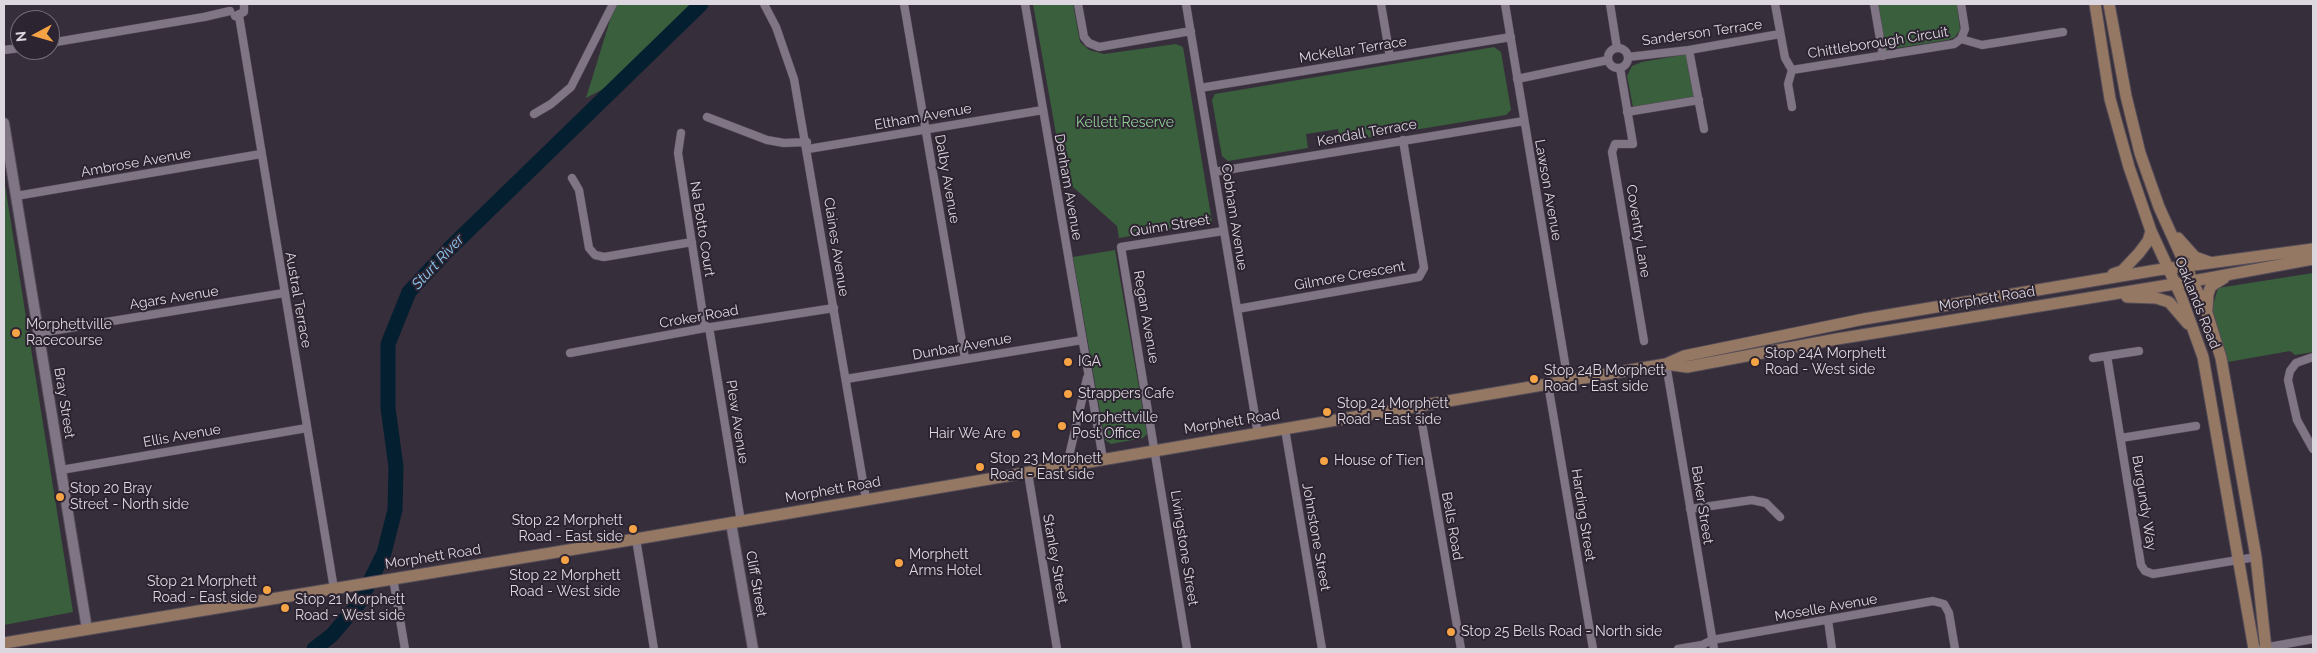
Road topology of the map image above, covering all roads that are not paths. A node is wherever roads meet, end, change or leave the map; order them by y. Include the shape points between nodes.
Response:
1 (254, 4) edge
2 (613, 4) edge
3 (764, 4) edge
4 (904, 4) edge
5 (1025, 4) edge
6 (1078, 4) edge
7 (1186, 4) edge
8 (1380, 4) edge
9 (1505, 4) edge
10 (1610, 4) edge
11 (1775, 4) edge
12 (1874, 4) edge
13 (1961, 4) edge
14 (2095, 4) edge
15 (2109, 4) edge
16 (244, 5) edge
17 (230, 7) edge
18 (239, 16) junction
19 (1191, 31) junction
20 (2063, 32) dead end
21 (1780, 34) junction
22 (1511, 37) junction
23 (1961, 38) junction
24 (60, 41) edge
25 (1617, 48) junction
26 (1689, 50) junction
27 (1883, 56) junction
28 (1390, 57) junction
29 (1628, 57) junction
30 (1608, 60) junction
31 (1620, 68) junction
32 (1792, 70) junction
33 (1517, 79) junction
34 (1200, 88) junction
35 (1699, 100) junction
36 (1792, 107) dead end
37 (1043, 110) junction
38 (1627, 112) junction
39 (534, 114) dead end
40 (707, 117) dead end
41 (1524, 121) junction
42 (4, 123) edge
43 (926, 129) junction
44 (1704, 129) dead end
45 (681, 133) dead end
46 (1403, 140) junction
47 (807, 145) junction
48 (261, 154) junction
49 (1214, 172) junction
50 (572, 178) dead end
51 (16, 196) junction
52 (2166, 222) junction
53 (2151, 230) junction
54 (1223, 231) junction
55 (692, 242) junction
56 (1121, 247) joint
57 (2313, 249) edge
58 (2313, 259) edge
59 (2210, 262) junction
60 (2185, 266) junction
61 (2168, 268) junction
62 (2229, 275) junction
63 (2193, 281) junction
64 (2092, 282) junction
65 (2175, 284) junction
66 (284, 292) junction
67 (2102, 295) junction
68 (834, 308) junction
69 (1236, 309) junction
70 (2207, 313) junction
71 (707, 327) junction
72 (39, 333) junction
73 (2197, 338) junction
74 (1082, 340) junction
75 (1644, 341) dead end
76 (2139, 351) dead end
77 (570, 353) dead end
78 (2107, 356) junction
79 (2313, 357) edge
80 (2094, 358) dead end
81 (964, 359) junction
82 (1666, 364) junction
83 (1088, 374) junction
84 (846, 379) junction
85 (1568, 381) junction
86 (1548, 384) junction
87 (1419, 406) junction
88 (2196, 426) dead end
89 (307, 428) junction
90 (1285, 429) junction
91 (2235, 430) junction
92 (2217, 431) junction
93 (1258, 434) junction
94 (2121, 438) junction
95 (2238, 447) junction
96 (2220, 449) junction
97 (2313, 449) edge
98 (1156, 450) junction
99 (1102, 459) junction
100 (1067, 465) junction
101 (61, 470) junction
102 (1028, 473) junction
103 (866, 499) junction
104 (1690, 509) junction
105 (1780, 517) dead end
106 (736, 522) junction
107 (636, 539) junction
108 (2256, 556) junction
109 (2238, 560) junction
110 (388, 579) junction
111 (334, 589) junction
112 (1828, 620) junction
113 (87, 629) junction
114 (2313, 639) edge
115 (1712, 640) junction
116 (4, 643) edge
117 (405, 649) edge
118 (654, 649) edge
119 (752, 649) edge
120 (1057, 649) edge
121 (1187, 649) edge
122 (1322, 649) edge
123 (1461, 649) edge
124 (1592, 649) edge
125 (1678, 649) edge
126 (1714, 649) edge
127 (1832, 649) edge
128 (1954, 649) edge
129 (2261, 649) edge

1 - 16 street
2 - 39 street via 571,87
3 - 47 street, Claines Avenue via 776,27 794,79
4 - 43 street, Dalby Avenue
5 - 37 street, Denham Avenue
6 - 19 street via 1084,37 1099,47
7 - 19 street, Cobham Avenue
8 - 28 street
9 - 22 street, Lawson Avenue
10 - 25 street
11 - 21 street, Chittleborough Circuit
12 - 27 street
13 - 23 street, Chittleborough Circuit via 1965,29
14 - 53 main road, Oaklands Road via 2110,99 2128,167
15 - 52 main road, Oaklands Road via 2131,122
16 - 18 street via 244,12
17 - 18 street via 234,15
17 - 24 street via 204,18
18 - 48 street, Austral Terrace
19 - 34 street, Cobham Avenue
20 - 23 street via 1982,45
21 - 26 street, Sanderson Terrace
21 - 32 street, Chittleborough Circuit via 1785,58
22 - 28 street, McKellar Terrace
22 - 33 street, Lawson Avenue
23 - 27 street, Chittleborough Circuit via 1949,46
25 - 29 street via 1624,50
25 - 30 street via 1611,51
26 - 29 street, Sanderson Terrace
26 - 35 street
27 - 32 street, Chittleborough Circuit
28 - 34 street, McKellar Terrace
29 - 31 street
30 - 31 street via 1612,66
30 - 33 street
31 - 38 street
32 - 36 street, Chittleborough Circuit via 1788,84
33 - 41 street, Lawson Avenue
34 - 49 street, Cobham Avenue
35 - 38 street
35 - 44 street
37 - 43 street, Eltham Avenue
37 - 74 street, Denham Avenue
38 - 75 street, Coventry Lane via 1633,144 1615,144 1612,152
40 - 47 street, Eltham Avenue via 767,140
41 - 46 street, Kendall Terrace
41 - 85 street, Lawson Avenue
42 - 51 street, Bray Street
43 - 47 street, Eltham Avenue
43 - 81 street, Dalby Avenue
45 - 55 street, Na Botto Court via 678,153
46 - 49 street, Kendall Terrace
46 - 69 street, Gilmore Crescent via 1424,268 1419,277
47 - 68 street, Claines Avenue
48 - 51 street, Ambrose Avenue
48 - 66 street, Austral Terrace
49 - 54 street, Cobham Avenue
50 - 55 street via 579,190 589,248 595,255 604,257
51 - 72 street, Bray Street
52 - 59 main road via 2190,253
52 - 60 main road, Oaklands Road
53 - 61 main road, Oaklands Road
53 - 64 main road via 2148,241 2122,271
54 - 56 street, Quinn Street
54 - 69 street, Cobham Avenue
55 - 71 street, Na Botto Court
56 - 98 street, Regan Avenue
57 - 59 main road, Morphett Road
58 - 62 main road, Morphett Road
59 - 60 main road, Morphett Road
60 - 61 main road, Morphett Road
60 - 63 main road, Oaklands Road
61 - 64 main road, Morphett Road
61 - 65 main road, Oaklands Road
62 - 63 main road, Morphett Road
62 - 70 main road, Oaklands Road via 2211,286
63 - 65 main road, Morphett Road
63 - 70 main road, Oaklands Road
64 - 82 main road, Morphett Road via 1805,330 1684,356
65 - 67 main road, Morphett Road
65 - 73 main road, Oaklands Road
66 - 72 street, Agars Avenue
66 - 89 street, Austral Terrace
67 - 73 main road via 2156,298 2169,302
67 - 82 main road, Morphett Road via 1687,367
68 - 71 street, Croker Road
68 - 84 street, Claines Avenue
69 - 93 street, Cobham Avenue
70 - 91 main road, Oaklands Road via 2221,358
71 - 77 street, Croker Road
71 - 106 street, Plew Avenue
72 - 101 street, Bray Street
73 - 92 main road, Oaklands Road via 2210,386
74 - 81 street, Dunbar Avenue
74 - 83 street, Denham Avenue
76 - 78 street
78 - 80 street
78 - 94 street, Burgundy Way
79 - 97 street via 2296,363 2288,380 2297,420
81 - 84 street, Dunbar Avenue
82 - 85 main road, Morphett Road
82 - 104 street, Baker Street
83 - 99 street, Denham Avenue
83 - 100 street, Denham Avenue
84 - 103 street, Claines Avenue
85 - 86 main road, Morphett Road
86 - 87 main road, Morphett Road
86 - 124 street, Harding Street
87 - 90 main road, Morphett Road
87 - 123 street, Bells Road
88 - 94 street
89 - 101 street, Ellis Avenue
89 - 111 street, Austral Terrace
90 - 93 main road, Morphett Road
90 - 122 street, Johnstone Street
91 - 92 main road via 2224,435
91 - 95 main road, Oaklands Road
92 - 96 main road, Oaklands Road
93 - 98 main road, Morphett Road
94 - 109 street, Burgundy Way via 2141,565 2145,571 2153,574
95 - 96 main road via 2226,443
95 - 108 main road, Oaklands Road
96 - 109 main road, Oaklands Road
98 - 99 main road, Morphett Road
98 - 121 street, Livingstone Street
99 - 100 main road, Morphett Road
100 - 102 main road, Morphett Road
101 - 113 street, Bray Street
102 - 103 main road, Morphett Road
102 - 120 street, Stanley Street
103 - 106 main road, Morphett Road
104 - 105 street via 1752,500 1766,503
104 - 115 street, Baker Street
106 - 107 main road, Morphett Road
106 - 119 street, Cliff Street
107 - 110 main road, Morphett Road
107 - 118 street
108 - 109 street, Burgundy Way
108 - 129 main road, Oaklands Road
109 - 129 main road, Oaklands Road
110 - 111 main road, Morphett Road
110 - 117 street
111 - 113 main road, Morphett Road
112 - 115 street, Moselle Avenue
112 - 127 street
112 - 128 street, Moselle Avenue via 1933,601 1944,604 1949,613
113 - 116 main road, Morphett Road
114 - 129 street
115 - 125 street, Moselle Avenue
115 - 126 street, Baker Street

